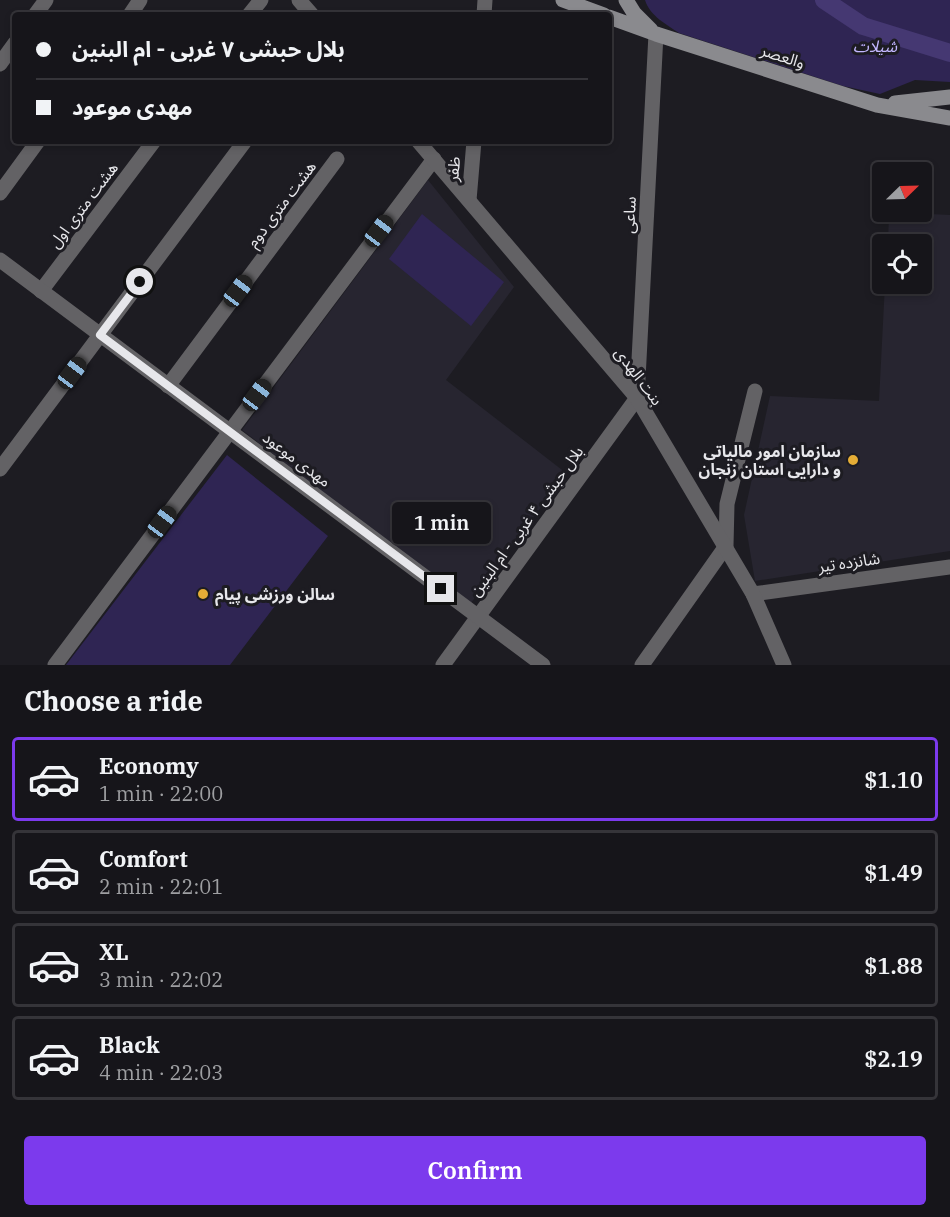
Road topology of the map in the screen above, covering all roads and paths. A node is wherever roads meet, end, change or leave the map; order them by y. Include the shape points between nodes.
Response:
1 (261, 0) edge
2 (299, 0) edge
3 (563, 0) edge
4 (626, 0) edge
5 (251, 12) edge
6 (309, 12) edge
7 (596, 12) edge
8 (612, 18) edge
9 (656, 34) junction
10 (12, 47) edge
11 (0, 64) edge
12 (950, 97) edge
13 (877, 105) junction
14 (950, 118) edge
15 (36, 144) edge
16 (152, 144) edge
17 (243, 144) edge
18 (421, 144) edge
19 (474, 144) edge
20 (337, 159) dead end
21 (434, 159) junction
22 (0, 193) edge
23 (469, 200) junction
24 (0, 260) edge
25 (41, 291) junction
26 (100, 335) junction
27 (168, 386) junction
28 (755, 391) dead end
29 (637, 398) junction
30 (230, 431) junction
31 (0, 469) edge
32 (726, 546) junction
33 (950, 567) edge
34 (753, 594) junction
35 (479, 617) junction
36 (55, 665) edge
37 (443, 665) edge
38 (543, 665) edge
39 (642, 665) edge
40 (784, 665) edge

1 - 5 street
2 - 6 street
3 - 7 main road
4 - 9 main road
8 - 9 main road, والعصر
9 - 13 main road, والعصر
9 - 29 street, ساعی
10 - 11 street
12 - 13 main road
13 - 14 main road, والعصر
15 - 22 street
16 - 25 street, هشت متری اول
17 - 26 street
18 - 21 street, بنت الهدی
19 - 23 street, ظفر
20 - 27 street, هشت متری دوم
21 - 23 street, بنت الهدی
21 - 30 street
23 - 29 street, بنت الهدی
24 - 25 street, مهدی موعود
25 - 26 street, مهدی موعود
26 - 27 street, مهدی موعود
26 - 31 street
27 - 30 street, مهدی موعود
28 - 32 street via 727,504
29 - 32 street, بنت الهدی
29 - 35 street, بلال حبشی ۴ غربی - ام البنین
30 - 35 street, مهدی موعود
30 - 36 street
32 - 34 street, بنت الهدی
32 - 39 street
33 - 34 street, شانزده تیر
34 - 40 street, بنت الهدی
35 - 37 street, بلال حبشی ۴ غربی - ام البنین
35 - 38 street, مهدی موعود

